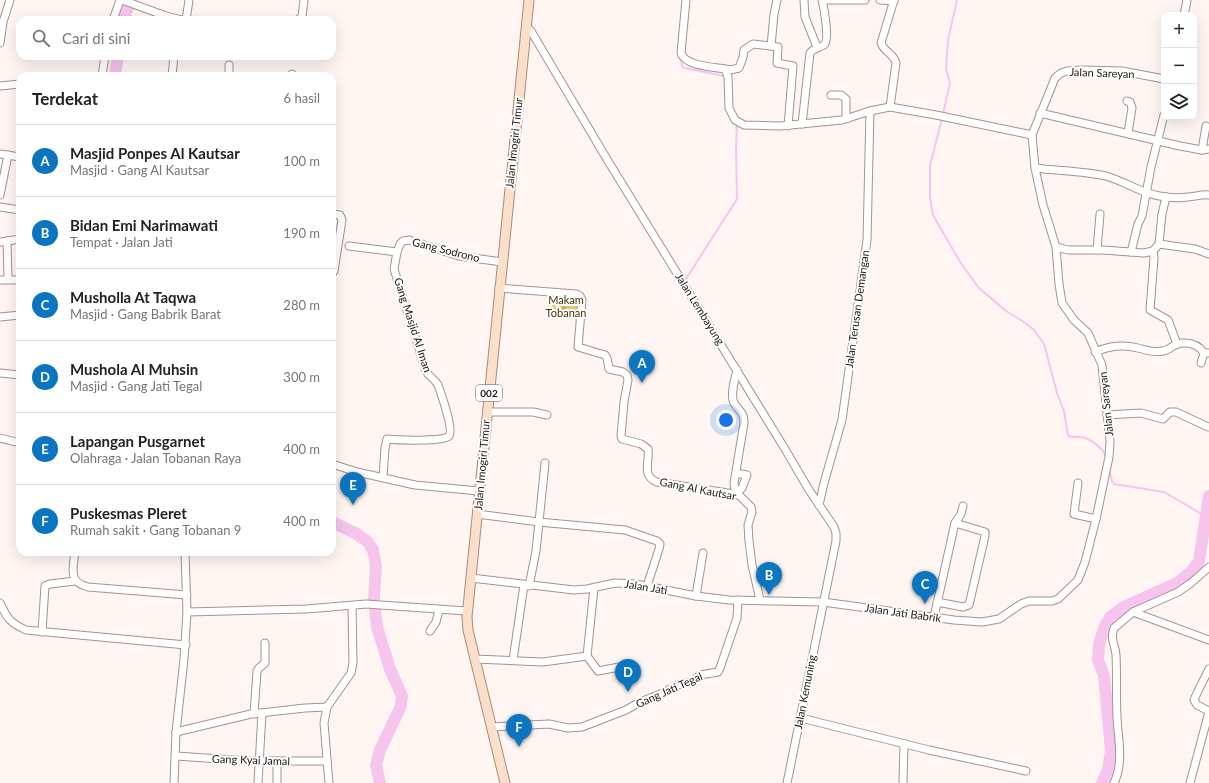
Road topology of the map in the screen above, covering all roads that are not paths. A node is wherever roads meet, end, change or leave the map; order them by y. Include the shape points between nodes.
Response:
1 (10, 0) edge
2 (122, 0) edge
3 (189, 0) edge
4 (304, 0) edge
5 (529, 0) edge
6 (686, 0) edge
7 (777, 0) edge
8 (804, 0) edge
9 (823, 0) edge
10 (848, 0) edge
11 (865, 0) edge
12 (880, 0) edge
13 (894, 0) edge
14 (1187, 0) edge
15 (1185, 12) edge
16 (114, 16) edge
17 (166, 16) edge
18 (187, 16) edge
19 (302, 16) edge
20 (526, 26) junction
21 (0, 43) edge
22 (771, 46) junction
23 (817, 48) junction
24 (104, 60) edge
25 (174, 60) edge
26 (229, 65) dead end
27 (794, 66) junction
28 (808, 67) junction
29 (726, 69) junction
30 (103, 72) edge
31 (172, 72) edge
32 (229, 72) edge
33 (1161, 78) edge
34 (16, 84) edge
35 (0, 86) edge
36 (832, 95) dead end
37 (1127, 101) dead end
38 (890, 107) junction
39 (870, 111) junction
40 (1040, 113) junction
41 (848, 118) junction
42 (1163, 120) edge
43 (802, 124) junction
44 (788, 126) junction
45 (1206, 126) dead end
46 (1128, 133) junction
47 (1032, 135) junction
48 (1157, 140) junction
49 (1205, 149) edge
50 (0, 154) edge
51 (8, 155) junction
52 (16, 156) edge
53 (1035, 168) junction
54 (1146, 193) junction
55 (0, 195) edge
56 (1209, 195) edge
57 (1166, 197) junction
58 (0, 207) edge
59 (16, 209) edge
60 (336, 214) edge
61 (1100, 214) dead end
62 (16, 240) edge
63 (336, 241) edge
64 (3, 242) edge
65 (1159, 244) junction
66 (349, 246) dead end
67 (1056, 247) junction
68 (1097, 250) junction
69 (1153, 251) junction
70 (397, 252) junction
71 (1132, 252) junction
72 (1209, 254) edge
73 (502, 262) junction
74 (4, 280) edge
75 (16, 280) edge
76 (499, 288) junction
77 (16, 315) edge
78 (0, 317) edge
79 (1177, 344) junction
80 (1095, 352) junction
81 (1206, 353) edge
82 (1201, 363) dead end
83 (737, 370) junction
84 (0, 373) edge
85 (16, 375) edge
86 (487, 412) junction
87 (547, 415) dead end
88 (1107, 415) junction
89 (1208, 427) dead end
90 (0, 438) edge
91 (16, 442) edge
92 (545, 463) dead end
93 (336, 465) edge
94 (736, 473) dead end
95 (383, 478) junction
96 (1078, 483) dead end
97 (479, 491) junction
98 (820, 505) junction
99 (963, 506) dead end
100 (477, 514) junction
101 (1096, 519) junction
102 (539, 522) junction
103 (955, 523) junction
104 (703, 552) dead end
105 (75, 556) edge
106 (185, 556) edge
107 (1209, 567) edge
108 (470, 578) junction
109 (75, 581) junction
110 (527, 585) junction
111 (647, 586) junction
112 (594, 588) junction
113 (187, 595) junction
114 (696, 596) junction
115 (738, 600) junction
116 (760, 600) junction
117 (0, 602) edge
118 (823, 602) junction
119 (938, 602) junction
120 (352, 606) junction
121 (439, 610) junction
122 (467, 611) junction
123 (187, 612) junction
124 (1133, 612) junction
125 (934, 617) junction
126 (982, 622) joint
127 (430, 631) dead end
128 (42, 632) junction
129 (1209, 640) edge
130 (265, 643) dead end
131 (186, 644) junction
132 (587, 656) junction
133 (475, 659) junction
134 (513, 660) junction
135 (619, 667) dead end
136 (1209, 668) edge
137 (326, 707) junction
138 (1209, 711) edge
139 (262, 713) junction
140 (254, 714) junction
141 (801, 718) junction
142 (491, 727) junction
143 (176, 732) junction
144 (904, 744) junction
145 (176, 756) junction
146 (260, 761) junction
147 (277, 761) junction
148 (327, 761) junction
149 (1026, 771) dead end
150 (174, 783) edge
151 (258, 783) edge
152 (277, 783) edge
153 (329, 783) edge
154 (505, 783) edge
155 (787, 783) edge
156 (903, 783) edge
157 (1114, 783) edge
158 (1190, 783) edge

1 - 21 street
2 - 16 street
2 - 17 street
3 - 18 street
4 - 19 street
5 - 20 main road, Jalan Imogiri Timur / 002
6 - 29 street via 682,57 690,62
7 - 22 street
8 - 23 street via 805,17
9 - 10 street
9 - 23 street via 826,42
10 - 11 street
12 - 13 street
13 - 38 street via 881,43 896,63
14 - 15 street
20 - 73 main road, Jalan Imogiri Timur / 002
20 - 83 street, Jalan Lembayung
22 - 27 street via 778,46 777,63
22 - 29 street via 753,44 744,50 739,68
23 - 28 street via 810,53
24 - 30 street
25 - 31 street
26 - 32 street
27 - 28 street
27 - 44 street
28 - 43 street
29 - 44 street via 729,108 735,120 744,125
33 - 40 street, Jalan Sareyan via 1122,71 1067,71 1055,78
34 - 35 street
36 - 41 street via 846,98
37 - 46 street via 1132,108
38 - 39 street
38 - 47 street
39 - 41 street
39 - 98 street, Jalan Terusan Demangan via 867,240 843,416
40 - 46 street
40 - 47 street, Jalan Sareyan
41 - 43 street
42 - 48 street
43 - 44 street
45 - 49 street
46 - 48 street
47 - 53 street, Jalan Sareyan
48 - 49 street
48 - 54 street
50 - 51 street
51 - 52 street
51 - 55 street
53 - 54 street via 1104,176
53 - 67 street, Jalan Sareyan
54 - 57 street
54 - 71 street
56 - 57 street
57 - 65 street
58 - 59 street
60 - 63 street via 342,217
61 - 68 street
62 - 64 street
64 - 74 street
65 - 69 street
65 - 72 street via 1195,249
66 - 70 street
67 - 68 street via 1068,250
67 - 80 street, Jalan Sareyan via 1062,303 1074,320 1088,333
68 - 71 street
69 - 71 street
69 - 79 street via 1150,310 1168,320
70 - 73 street, Gang Sodrono via 401,242 409,240 459,256
70 - 95 street, Gang Masjid Al Iman via 394,269 426,371 437,384 450,433 443,438 387,439
73 - 76 main road, Jalan Imogiri Timur / 002
74 - 75 street
76 - 86 main road, Jalan Imogiri Timur / 002
76 - 116 street, Gang Al Kautsar via 580,296 582,300 578,347 606,356 609,369 623,372 627,376 621,436 622,439 641,444 648,449 649,478 656,482 737,494 752,508 748,525 749,541
77 - 78 street
79 - 80 street via 1159,352 1126,346 1108,346
79 - 81 street via 1190,343
80 - 88 street, Jalan Sareyan via 1102,365
81 - 82 street
83 - 94 street via 733,396 744,419
83 - 98 street, Jalan Lembayung
84 - 85 street
86 - 87 street via 533,412
86 - 97 main road, Jalan Imogiri Timur / 002
88 - 89 street via 1141,414 1163,419 1170,412 1176,412
88 - 101 street, Jalan Sareyan via 1109,457
90 - 91 street
92 - 102 street
93 - 95 street
95 - 97 street via 425,487
96 - 101 street via 1074,514
97 - 100 main road, Jalan Imogiri Timur / 002
98 - 118 street, Jalan Lembayung via 836,535
99 - 103 street
100 - 102 street
100 - 108 main road, Jalan Imogiri Timur / 002
101 - 126 street, Jalan Sareyan via 1080,577 1060,598 1052,601 1029,600 1004,617
102 - 110 street via 536,551
102 - 111 street via 625,530 657,541 660,544 659,549
103 - 119 street
103 - 119 street via 985,532 981,555 969,605 963,607
104 - 114 street
105 - 109 street
106 - 113 street
107 - 124 street via 1178,592
108 - 110 street, Jalan Jati
108 - 122 main road, Jalan Imogiri Timur / 002
109 - 113 street via 88,587
109 - 128 street via 46,584
110 - 112 street, Jalan Jati via 574,590
110 - 134 street
111 - 112 street, Jalan Jati via 615,583
111 - 114 street, Jalan Jati
112 - 132 street
113 - 123 street
114 - 115 street, Jalan Jati
115 - 116 street, Jalan Jati
115 - 142 street, Gang Jati Tegal via 737,618 718,672 700,675 692,682 680,684 626,710 582,727 568,728 549,724
116 - 118 street, Jalan Jati
117 - 128 street via 11,622 26,630
118 - 125 street, Jalan Jati Babrik
118 - 141 street, Jalan Kemuning
119 - 125 street
120 - 121 street via 379,604
120 - 123 street
120 - 137 street via 351,673
121 - 122 street
121 - 127 street
122 - 133 main road, Jalan Imogiri Timur / 002
123 - 131 street
124 - 129 street
124 - 157 street via 1114,628 1112,634 1116,654 1120,760
125 - 126 street, Jalan Jati Babrik
128 - 131 street
130 - 140 street via 265,663 257,671
131 - 143 street
132 - 134 street via 543,662
132 - 135 street via 598,671
133 - 134 street
133 - 142 main road, Jalan Imogiri Timur / 002
136 - 138 street via 1194,700 1197,705
137 - 139 street
137 - 148 street via 324,723
138 - 158 street
139 - 140 street
139 - 146 street
140 - 143 street
141 - 144 street
141 - 155 street, Jalan Kemuning
142 - 154 main road, Jalan Imogiri Timur / 002
143 - 145 street
144 - 149 street
144 - 156 street
145 - 146 street, Gang Kyai Jamal
145 - 150 street
146 - 147 street, Gang Kyai Jamal
146 - 151 street
147 - 148 street, Gang Kyai Jamal
147 - 152 street
148 - 153 street

